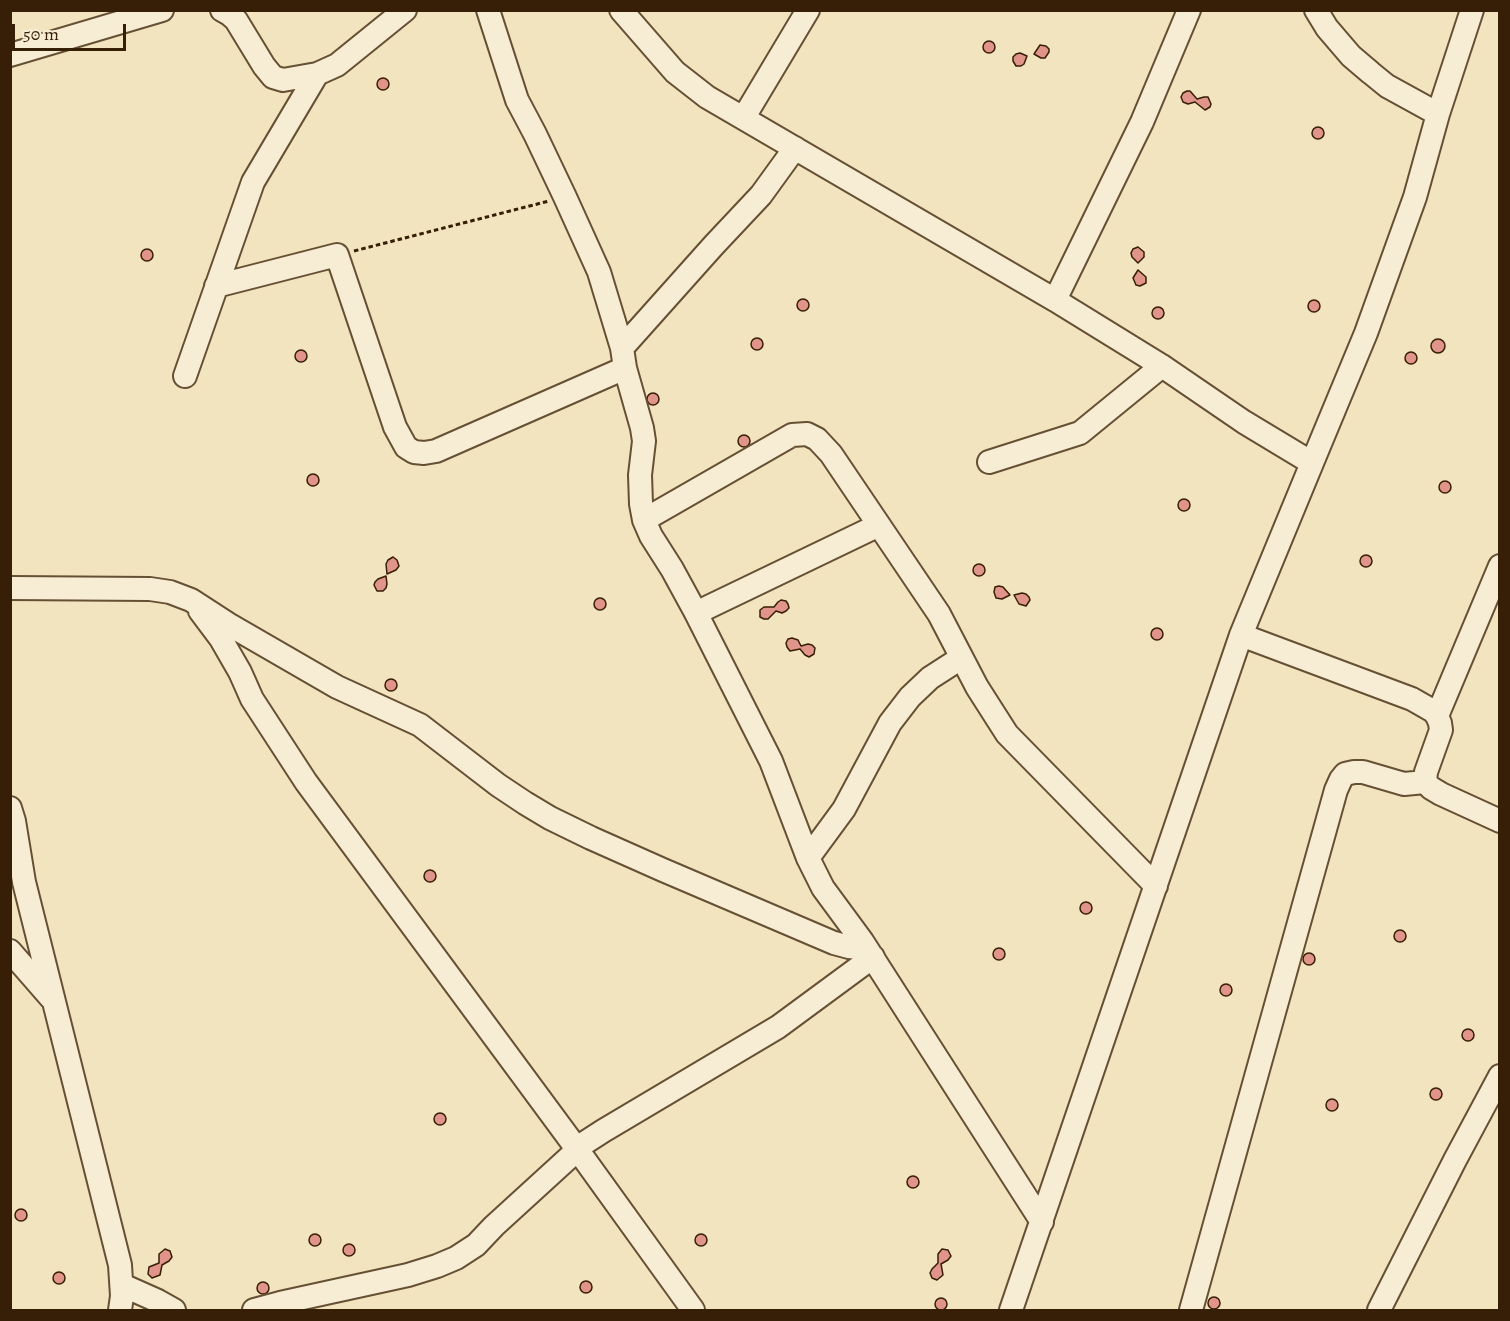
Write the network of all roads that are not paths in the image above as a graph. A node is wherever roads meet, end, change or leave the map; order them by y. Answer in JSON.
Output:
{"nodes":[{"id":1,"x":162,"y":10,"type":"edge"},
{"id":2,"x":405,"y":10,"type":"edge"},
{"id":3,"x":488,"y":10,"type":"edge"},
{"id":4,"x":621,"y":10,"type":"edge"},
{"id":5,"x":808,"y":10,"type":"edge"},
{"id":6,"x":1189,"y":10,"type":"edge"},
{"id":7,"x":1317,"y":10,"type":"edge"},
{"id":8,"x":1472,"y":10,"type":"edge"},
{"id":9,"x":227,"y":12,"type":"edge"},
{"id":10,"x":10,"y":55,"type":"edge"},
{"id":11,"x":317,"y":74,"type":"junction"},
{"id":12,"x":1438,"y":114,"type":"junction"},
{"id":13,"x":744,"y":117,"type":"junction"},
{"id":14,"x":795,"y":148,"type":"junction"},
{"id":15,"x":216,"y":286,"type":"junction"},
{"id":16,"x":1055,"y":300,"type":"junction"},
{"id":17,"x":624,"y":358,"type":"junction"},
{"id":18,"x":1162,"y":366,"type":"junction"},
{"id":19,"x":185,"y":376,"type":"dead end"},
{"id":20,"x":989,"y":462,"type":"dead end"},
{"id":21,"x":1312,"y":463,"type":"junction"},
{"id":22,"x":644,"y":520,"type":"junction"},
{"id":23,"x":879,"y":525,"type":"junction"},
{"id":24,"x":1500,"y":566,"type":"edge"},
{"id":25,"x":10,"y":588,"type":"edge"},
{"id":26,"x":191,"y":600,"type":"junction"},
{"id":27,"x":696,"y":613,"type":"junction"},
{"id":28,"x":1241,"y":635,"type":"junction"},
{"id":29,"x":962,"y":658,"type":"junction"},
{"id":30,"x":1437,"y":716,"type":"junction"},
{"id":31,"x":1425,"y":782,"type":"junction"},
{"id":32,"x":10,"y":808,"type":"edge"},
{"id":33,"x":1500,"y":821,"type":"edge"},
{"id":34,"x":808,"y":858,"type":"junction"},
{"id":35,"x":1156,"y":886,"type":"junction"},
{"id":36,"x":10,"y":951,"type":"edge"},
{"id":37,"x":870,"y":953,"type":"junction"},
{"id":38,"x":54,"y":1001,"type":"junction"},
{"id":39,"x":1500,"y":1076,"type":"edge"},
{"id":40,"x":577,"y":1149,"type":"junction"},
{"id":41,"x":1042,"y":1222,"type":"junction"},
{"id":42,"x":122,"y":1285,"type":"junction"},
{"id":43,"x":120,"y":1311,"type":"edge"},
{"id":44,"x":174,"y":1311,"type":"edge"},
{"id":45,"x":254,"y":1311,"type":"edge"},
{"id":46,"x":693,"y":1311,"type":"edge"},
{"id":47,"x":1011,"y":1311,"type":"edge"},
{"id":48,"x":1191,"y":1311,"type":"edge"},
{"id":49,"x":1379,"y":1311,"type":"edge"}],
"edges":[{"from":1,"to":10,"type":"street"},
{"from":2,"to":11,"type":"street"},
{"from":3,"to":17,"type":"street"},
{"from":4,"to":13,"type":"street"},
{"from":5,"to":13,"type":"street"},
{"from":6,"to":16,"type":"street"},
{"from":7,"to":12,"type":"street"},
{"from":8,"to":12,"type":"street"},
{"from":9,"to":11,"type":"street"},
{"from":11,"to":15,"type":"street"},
{"from":12,"to":21,"type":"street"},
{"from":13,"to":14,"type":"street"},
{"from":14,"to":16,"type":"street"},
{"from":14,"to":17,"type":"street"},
{"from":15,"to":17,"type":"street"},
{"from":15,"to":19,"type":"street"},
{"from":16,"to":18,"type":"street"},
{"from":17,"to":22,"type":"street"},
{"from":18,"to":20,"type":"street"},
{"from":18,"to":21,"type":"street"},
{"from":21,"to":28,"type":"street"},
{"from":22,"to":23,"type":"street"},
{"from":22,"to":27,"type":"street"},
{"from":23,"to":27,"type":"street"},
{"from":23,"to":29,"type":"street"},
{"from":24,"to":30,"type":"street"},
{"from":25,"to":26,"type":"street"},
{"from":26,"to":37,"type":"street"},
{"from":26,"to":40,"type":"street"},
{"from":27,"to":34,"type":"street"},
{"from":28,"to":30,"type":"street"},
{"from":28,"to":35,"type":"street"},
{"from":29,"to":34,"type":"street"},
{"from":29,"to":35,"type":"street"},
{"from":30,"to":31,"type":"street"},
{"from":31,"to":33,"type":"street"},
{"from":31,"to":48,"type":"street"},
{"from":32,"to":38,"type":"street"},
{"from":34,"to":37,"type":"street"},
{"from":35,"to":41,"type":"street"},
{"from":36,"to":38,"type":"street"},
{"from":37,"to":40,"type":"street"},
{"from":37,"to":41,"type":"street"},
{"from":38,"to":42,"type":"street"},
{"from":39,"to":49,"type":"street"},
{"from":40,"to":45,"type":"street"},
{"from":40,"to":46,"type":"street"},
{"from":41,"to":47,"type":"street"},
{"from":42,"to":43,"type":"street"},
{"from":42,"to":44,"type":"street"}]}
